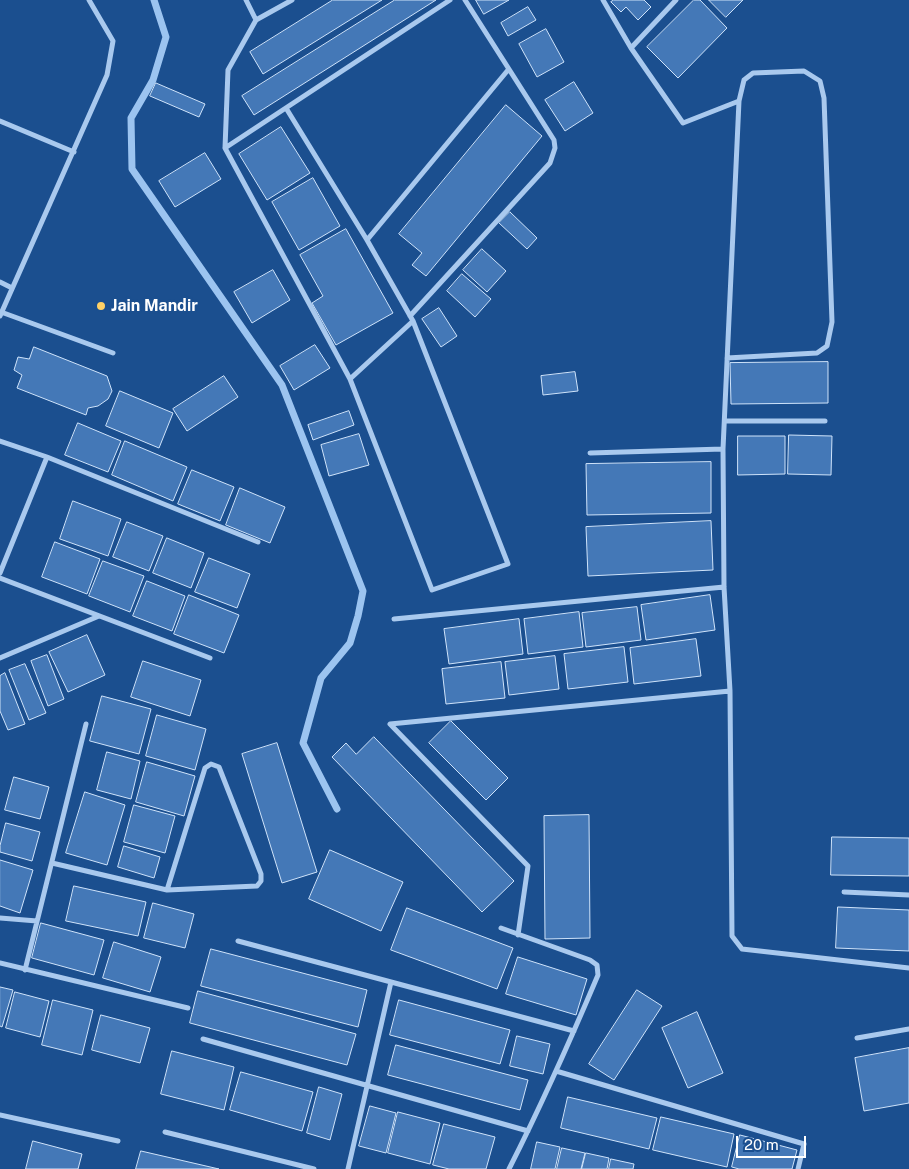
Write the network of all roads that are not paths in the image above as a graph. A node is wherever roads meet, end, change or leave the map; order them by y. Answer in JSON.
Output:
{"nodes":[{"id":1,"x":89,"y":0,"type":"edge"},
{"id":2,"x":246,"y":0,"type":"edge"},
{"id":3,"x":292,"y":0,"type":"edge"},
{"id":4,"x":450,"y":0,"type":"edge"},
{"id":5,"x":465,"y":0,"type":"edge"},
{"id":6,"x":603,"y":0,"type":"edge"},
{"id":7,"x":676,"y":0,"type":"edge"},
{"id":8,"x":256,"y":20,"type":"junction"},
{"id":9,"x":632,"y":48,"type":"junction"},
{"id":10,"x":508,"y":70,"type":"junction"},
{"id":11,"x":739,"y":100,"type":"junction"},
{"id":12,"x":286,"y":108,"type":"junction"},
{"id":13,"x":0,"y":121,"type":"edge"},
{"id":14,"x":225,"y":148,"type":"junction"},
{"id":15,"x":74,"y":152,"type":"junction"},
{"id":16,"x":367,"y":240,"type":"junction"},
{"id":17,"x":0,"y":282,"type":"edge"},
{"id":18,"x":12,"y":288,"type":"junction"},
{"id":19,"x":1,"y":314,"type":"edge"},
{"id":20,"x":410,"y":316,"type":"junction"},
{"id":21,"x":413,"y":322,"type":"junction"},
{"id":22,"x":113,"y":353,"type":"dead end"},
{"id":23,"x":727,"y":358,"type":"junction"},
{"id":24,"x":350,"y":380,"type":"junction"},
{"id":25,"x":724,"y":420,"type":"junction"},
{"id":26,"x":825,"y":421,"type":"dead end"},
{"id":27,"x":0,"y":441,"type":"edge"},
{"id":28,"x":723,"y":449,"type":"junction"},
{"id":29,"x":590,"y":453,"type":"dead end"},
{"id":30,"x":47,"y":457,"type":"junction"},
{"id":31,"x":258,"y":542,"type":"dead end"},
{"id":32,"x":0,"y":573,"type":"edge"},
{"id":33,"x":0,"y":578,"type":"edge"},
{"id":34,"x":724,"y":586,"type":"junction"},
{"id":35,"x":100,"y":616,"type":"junction"},
{"id":36,"x":394,"y":619,"type":"dead end"},
{"id":37,"x":0,"y":658,"type":"edge"},
{"id":38,"x":210,"y":658,"type":"dead end"},
{"id":39,"x":730,"y":691,"type":"junction"},
{"id":40,"x":86,"y":724,"type":"dead end"},
{"id":41,"x":52,"y":863,"type":"junction"},
{"id":42,"x":167,"y":890,"type":"junction"},
{"id":43,"x":844,"y":892,"type":"dead end"},
{"id":44,"x":909,"y":895,"type":"edge"},
{"id":45,"x":0,"y":918,"type":"edge"},
{"id":46,"x":37,"y":921,"type":"junction"},
{"id":47,"x":501,"y":928,"type":"dead end"},
{"id":48,"x":518,"y":935,"type":"junction"},
{"id":49,"x":238,"y":941,"type":"dead end"},
{"id":50,"x":0,"y":963,"type":"edge"},
{"id":51,"x":909,"y":968,"type":"edge"},
{"id":52,"x":25,"y":970,"type":"junction"},
{"id":53,"x":391,"y":982,"type":"junction"},
{"id":54,"x":188,"y":1008,"type":"dead end"},
{"id":55,"x":909,"y":1030,"type":"edge"},
{"id":56,"x":574,"y":1031,"type":"junction"},
{"id":57,"x":857,"y":1038,"type":"dead end"},
{"id":58,"x":203,"y":1039,"type":"dead end"},
{"id":59,"x":556,"y":1071,"type":"junction"},
{"id":60,"x":367,"y":1087,"type":"junction"},
{"id":61,"x":0,"y":1115,"type":"edge"},
{"id":62,"x":165,"y":1132,"type":"dead end"},
{"id":63,"x":528,"y":1132,"type":"junction"},
{"id":64,"x":118,"y":1141,"type":"dead end"},
{"id":65,"x":314,"y":1169,"type":"edge"},
{"id":66,"x":348,"y":1169,"type":"edge"},
{"id":67,"x":509,"y":1169,"type":"edge"},
{"id":68,"x":798,"y":1169,"type":"edge"}],
"edges":[{"from":1,"to":15,"type":"street"},
{"from":2,"to":8,"type":"street"},
{"from":3,"to":8,"type":"street"},
{"from":4,"to":12,"type":"street"},
{"from":5,"to":10,"type":"street"},
{"from":6,"to":9,"type":"street"},
{"from":7,"to":9,"type":"street"},
{"from":8,"to":14,"type":"street"},
{"from":9,"to":11,"type":"street"},
{"from":10,"to":16,"type":"street"},
{"from":10,"to":20,"type":"street"},
{"from":11,"to":23,"type":"street"},
{"from":11,"to":23,"type":"street"},
{"from":12,"to":14,"type":"street"},
{"from":12,"to":16,"type":"street"},
{"from":13,"to":15,"type":"street"},
{"from":14,"to":24,"type":"street"},
{"from":15,"to":18,"type":"street"},
{"from":16,"to":20,"type":"street"},
{"from":17,"to":18,"type":"street"},
{"from":18,"to":19,"type":"street"},
{"from":19,"to":22,"type":"street"},
{"from":20,"to":21,"type":"street"},
{"from":21,"to":24,"type":"street"},
{"from":21,"to":24,"type":"street"},
{"from":23,"to":25,"type":"street"},
{"from":25,"to":26,"type":"street"},
{"from":25,"to":28,"type":"street"},
{"from":27,"to":30,"type":"street"},
{"from":28,"to":29,"type":"street"},
{"from":28,"to":34,"type":"street"},
{"from":30,"to":31,"type":"street"},
{"from":30,"to":32,"type":"street"},
{"from":33,"to":35,"type":"street"},
{"from":34,"to":36,"type":"street"},
{"from":34,"to":39,"type":"street"},
{"from":35,"to":37,"type":"street"},
{"from":35,"to":38,"type":"street"},
{"from":39,"to":48,"type":"street"},
{"from":39,"to":51,"type":"street"},
{"from":40,"to":41,"type":"street"},
{"from":41,"to":42,"type":"street"},
{"from":41,"to":46,"type":"street"},
{"from":42,"to":42,"type":"street"},
{"from":43,"to":44,"type":"street"},
{"from":45,"to":46,"type":"street"},
{"from":46,"to":52,"type":"street"},
{"from":47,"to":48,"type":"street"},
{"from":48,"to":56,"type":"street"},
{"from":49,"to":53,"type":"street"},
{"from":50,"to":52,"type":"street"},
{"from":52,"to":54,"type":"street"},
{"from":53,"to":56,"type":"street"},
{"from":53,"to":60,"type":"street"},
{"from":55,"to":57,"type":"street"},
{"from":56,"to":59,"type":"street"},
{"from":58,"to":60,"type":"street"},
{"from":59,"to":63,"type":"street"},
{"from":59,"to":68,"type":"street"},
{"from":60,"to":63,"type":"street"},
{"from":60,"to":66,"type":"street"},
{"from":61,"to":64,"type":"street"},
{"from":62,"to":65,"type":"street"},
{"from":63,"to":67,"type":"street"}]}
